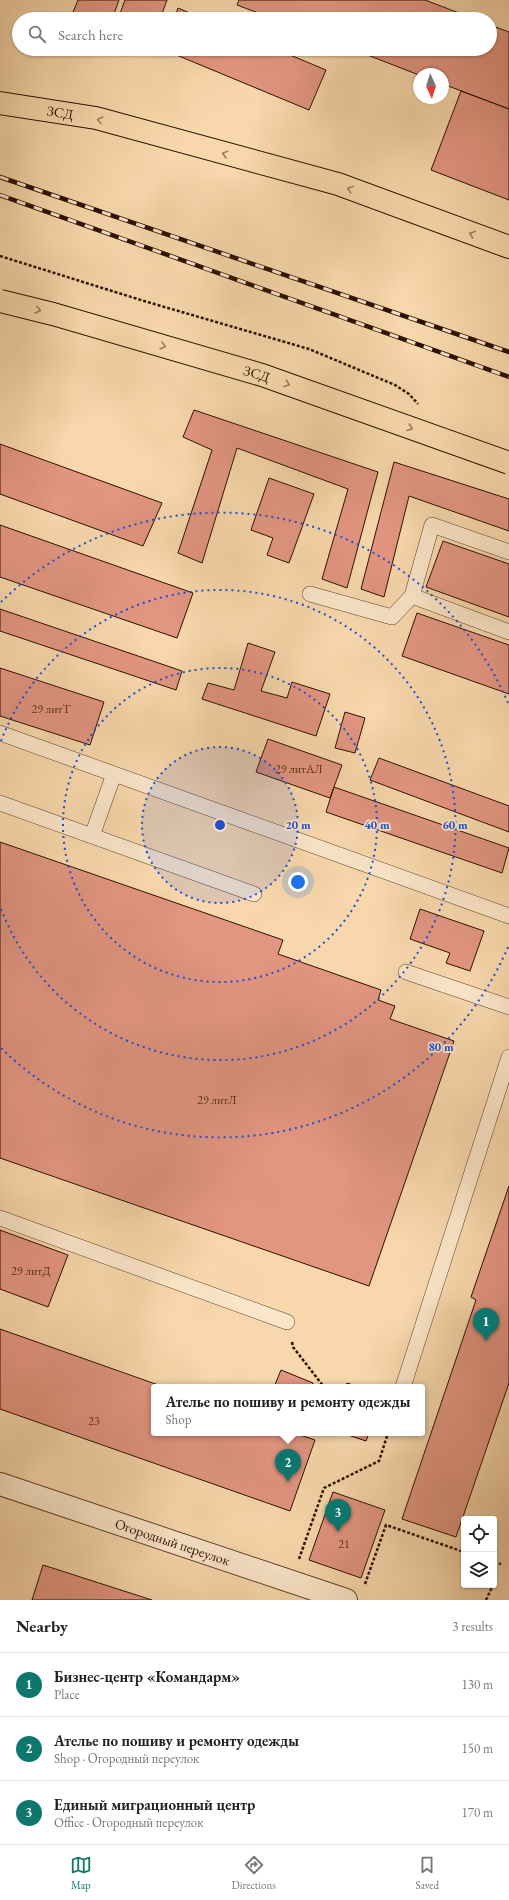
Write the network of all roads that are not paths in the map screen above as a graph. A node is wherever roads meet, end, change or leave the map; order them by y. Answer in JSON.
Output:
{"nodes":[{"id":1,"x":0,"y":103,"type":"edge"},
{"id":2,"x":509,"y":247,"type":"edge"},
{"id":3,"x":0,"y":301,"type":"edge"},
{"id":4,"x":509,"y":463,"type":"edge"},
{"id":5,"x":509,"y":552,"type":"edge"},
{"id":6,"x":310,"y":594,"type":"dead end"},
{"id":7,"x":412,"y":596,"type":"junction"},
{"id":8,"x":509,"y":632,"type":"edge"},
{"id":9,"x":0,"y":734,"type":"edge"},
{"id":10,"x":114,"y":774,"type":"junction"},
{"id":11,"x":0,"y":803,"type":"edge"},
{"id":12,"x":92,"y":836,"type":"junction"},
{"id":13,"x":254,"y":894,"type":"dead end"},
{"id":14,"x":509,"y":916,"type":"edge"},
{"id":15,"x":406,"y":972,"type":"dead end"},
{"id":16,"x":509,"y":1007,"type":"edge"},
{"id":17,"x":509,"y":1057,"type":"edge"},
{"id":18,"x":0,"y":1218,"type":"edge"},
{"id":19,"x":287,"y":1322,"type":"road end"},
{"id":20,"x":404,"y":1384,"type":"edge"},
{"id":21,"x":0,"y":1484,"type":"edge"},
{"id":22,"x":354,"y":1595,"type":"edge"}],
"edges":[{"from":2,"to":1,"type":"highway","name":"ЗСД","one_way":true},
{"from":3,"to":4,"type":"highway","name":"ЗСД","one_way":true,"bridge":true},
{"from":5,"to":7,"type":"lane"},
{"from":6,"to":7,"type":"lane"},
{"from":7,"to":8,"type":"lane"},
{"from":9,"to":10,"type":"lane"},
{"from":10,"to":12,"type":"lane"},
{"from":10,"to":14,"type":"lane"},
{"from":11,"to":12,"type":"lane"},
{"from":12,"to":13,"type":"lane"},
{"from":15,"to":16,"type":"lane"},
{"from":17,"to":20,"type":"lane"},
{"from":18,"to":19,"type":"lane"},
{"from":21,"to":22,"type":"street","name":"Огородный переулок"}]}
